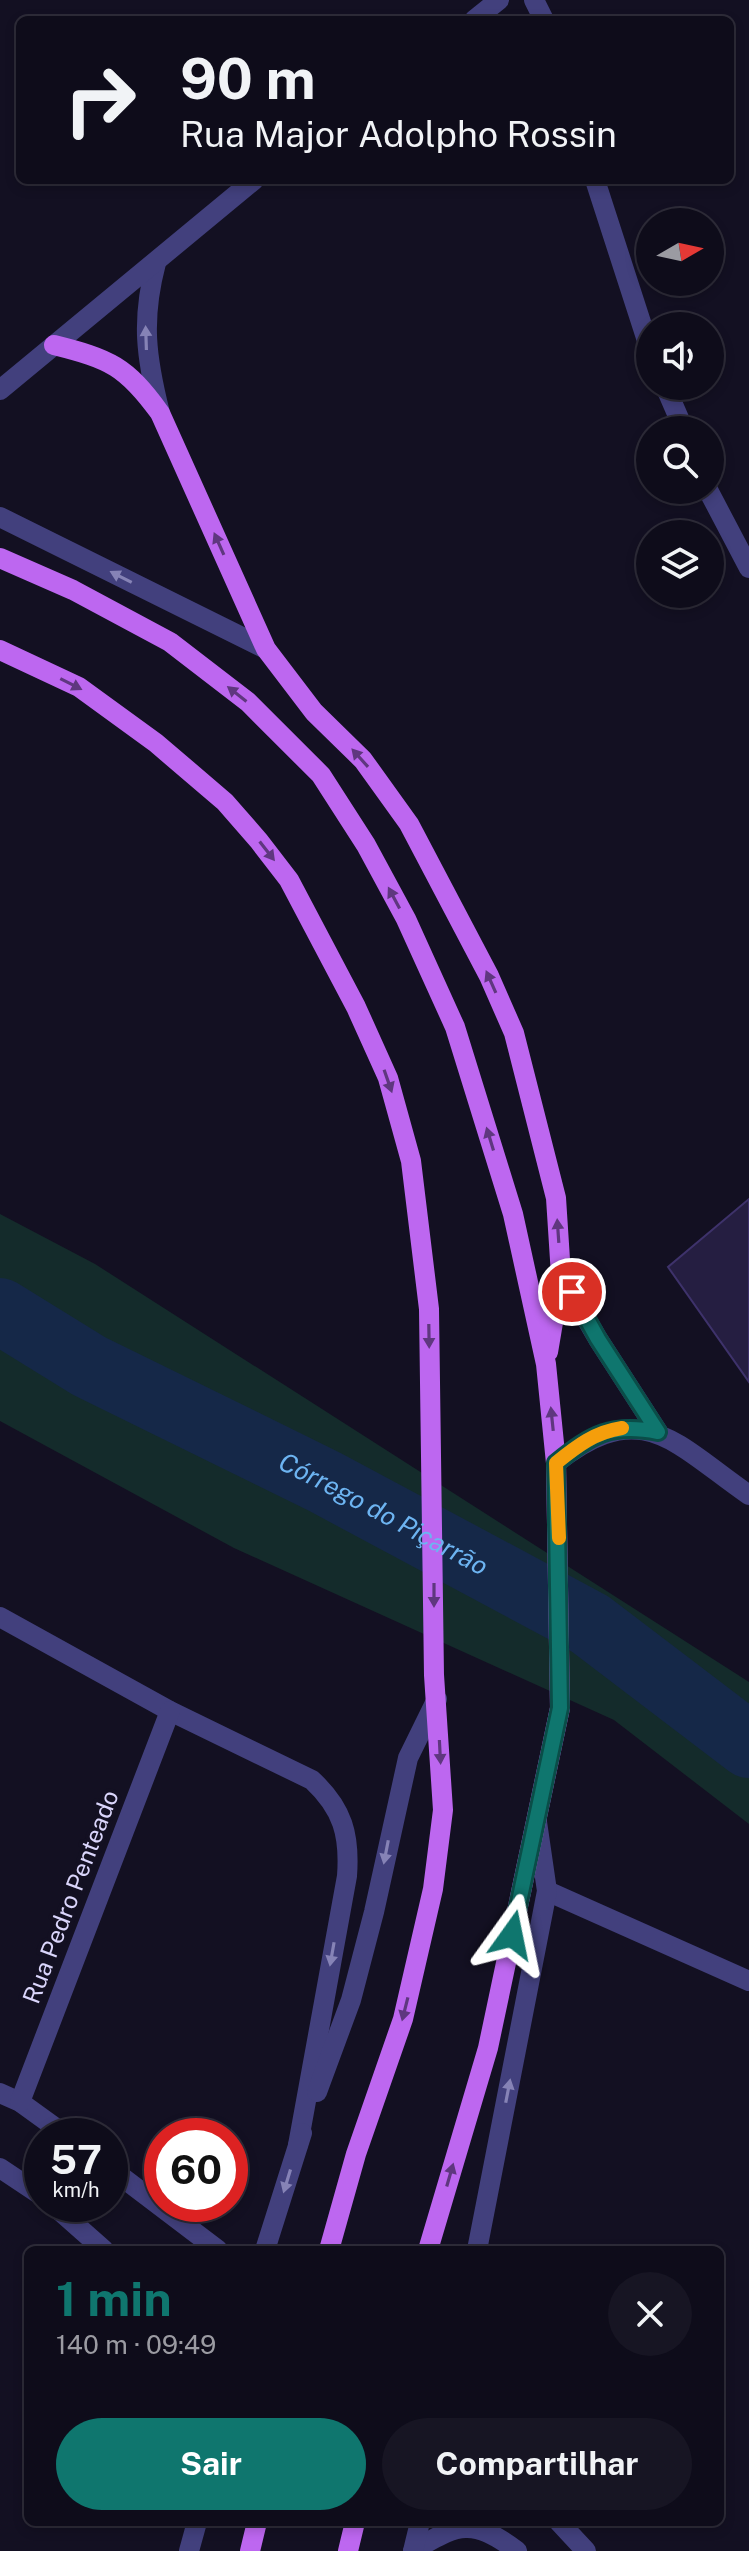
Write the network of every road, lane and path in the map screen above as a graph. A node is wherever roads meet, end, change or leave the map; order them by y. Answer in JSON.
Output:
{"nodes":[{"id":1,"x":499,"y":0,"type":"edge"},
{"id":2,"x":479,"y":16,"type":"edge"},
{"id":3,"x":249,"y":184,"type":"edge"},
{"id":4,"x":596,"y":184,"type":"edge"},
{"id":5,"x":156,"y":263,"type":"junction"},
{"id":6,"x":638,"y":312,"type":"edge"},
{"id":7,"x":54,"y":345,"type":"junction"},
{"id":8,"x":0,"y":390,"type":"edge"},
{"id":9,"x":160,"y":413,"type":"junction"},
{"id":10,"x":715,"y":504,"type":"edge"},
{"id":11,"x":0,"y":517,"type":"edge"},
{"id":12,"x":0,"y":558,"type":"edge"},
{"id":13,"x":749,"y":568,"type":"edge"},
{"id":14,"x":266,"y":649,"type":"junction"},
{"id":15,"x":0,"y":650,"type":"edge"},
{"id":16,"x":561,"y":1275,"type":"junction"},
{"id":17,"x":546,"y":1364,"type":"junction"},
{"id":18,"x":658,"y":1432,"type":"junction"},
{"id":19,"x":556,"y":1463,"type":"junction"},
{"id":20,"x":749,"y":1495,"type":"edge"},
{"id":21,"x":0,"y":1617,"type":"edge"},
{"id":22,"x":437,"y":1699,"type":"junction"},
{"id":23,"x":170,"y":1711,"type":"junction"},
{"id":24,"x":537,"y":1822,"type":"junction"},
{"id":25,"x":547,"y":1891,"type":"junction"},
{"id":26,"x":749,"y":1981,"type":"edge"},
{"id":27,"x":0,"y":2093,"type":"edge"},
{"id":28,"x":20,"y":2102,"type":"junction"},
{"id":29,"x":42,"y":2118,"type":"edge"},
{"id":30,"x":298,"y":2145,"type":"junction"},
{"id":31,"x":0,"y":2168,"type":"edge"},
{"id":32,"x":128,"y":2182,"type":"edge"},
{"id":33,"x":24,"y":2184,"type":"edge"},
{"id":34,"x":72,"y":2222,"type":"edge"},
{"id":35,"x":99,"y":2246,"type":"edge"},
{"id":36,"x":213,"y":2246,"type":"edge"},
{"id":37,"x":266,"y":2246,"type":"edge"},
{"id":38,"x":330,"y":2246,"type":"edge"},
{"id":39,"x":429,"y":2246,"type":"edge"},
{"id":40,"x":478,"y":2246,"type":"edge"},
{"id":41,"x":196,"y":2526,"type":"edge"},
{"id":42,"x":256,"y":2526,"type":"edge"},
{"id":43,"x":354,"y":2526,"type":"edge"},
{"id":44,"x":419,"y":2526,"type":"edge"},
{"id":45,"x":563,"y":2526,"type":"edge"},
{"id":46,"x":189,"y":2551,"type":"edge"},
{"id":47,"x":250,"y":2551,"type":"edge"},
{"id":48,"x":348,"y":2551,"type":"edge"},
{"id":49,"x":413,"y":2551,"type":"edge"},
{"id":50,"x":517,"y":2551,"type":"edge"},
{"id":51,"x":586,"y":2551,"type":"edge"}],
"edges":[{"from":1,"to":2,"type":"street"},
{"from":3,"to":5,"type":"street"},
{"from":4,"to":6,"type":"street"},
{"from":5,"to":7,"type":"street"},
{"from":9,"to":5,"type":"street","one_way":true},
{"from":7,"to":8,"type":"street"},
{"from":7,"to":9,"type":"main road"},
{"from":14,"to":9,"type":"main road","one_way":true},
{"from":10,"to":13,"type":"street"},
{"from":14,"to":11,"type":"street","one_way":true},
{"from":17,"to":12,"type":"main road","one_way":true},
{"from":16,"to":14,"type":"main road","one_way":true},
{"from":15,"to":22,"type":"main road","one_way":true},
{"from":16,"to":17,"type":"main road"},
{"from":16,"to":18,"type":"street"},
{"from":19,"to":17,"type":"main road","one_way":true},
{"from":18,"to":19,"type":"street"},
{"from":18,"to":20,"type":"street"},
{"from":19,"to":24,"type":"main road"},
{"from":21,"to":23,"type":"street"},
{"from":22,"to":30,"type":"street","one_way":true},
{"from":22,"to":38,"type":"main road","one_way":true},
{"from":23,"to":28,"type":"street","name":"Rua Pedro Penteado"},
{"from":23,"to":30,"type":"street","one_way":true},
{"from":24,"to":25,"type":"street"},
{"from":39,"to":24,"type":"main road","one_way":true},
{"from":25,"to":26,"type":"street"},
{"from":40,"to":25,"type":"street","one_way":true},
{"from":27,"to":28,"type":"street"},
{"from":28,"to":29,"type":"street"},
{"from":30,"to":37,"type":"street","one_way":true},
{"from":31,"to":33,"type":"street"},
{"from":32,"to":36,"type":"street"},
{"from":34,"to":35,"type":"street"},
{"from":41,"to":46,"type":"street"},
{"from":42,"to":47,"type":"main road"},
{"from":43,"to":48,"type":"main road"},
{"from":44,"to":49,"type":"street"},
{"from":45,"to":51,"type":"street"},
{"from":49,"to":50,"type":"street"}]}
